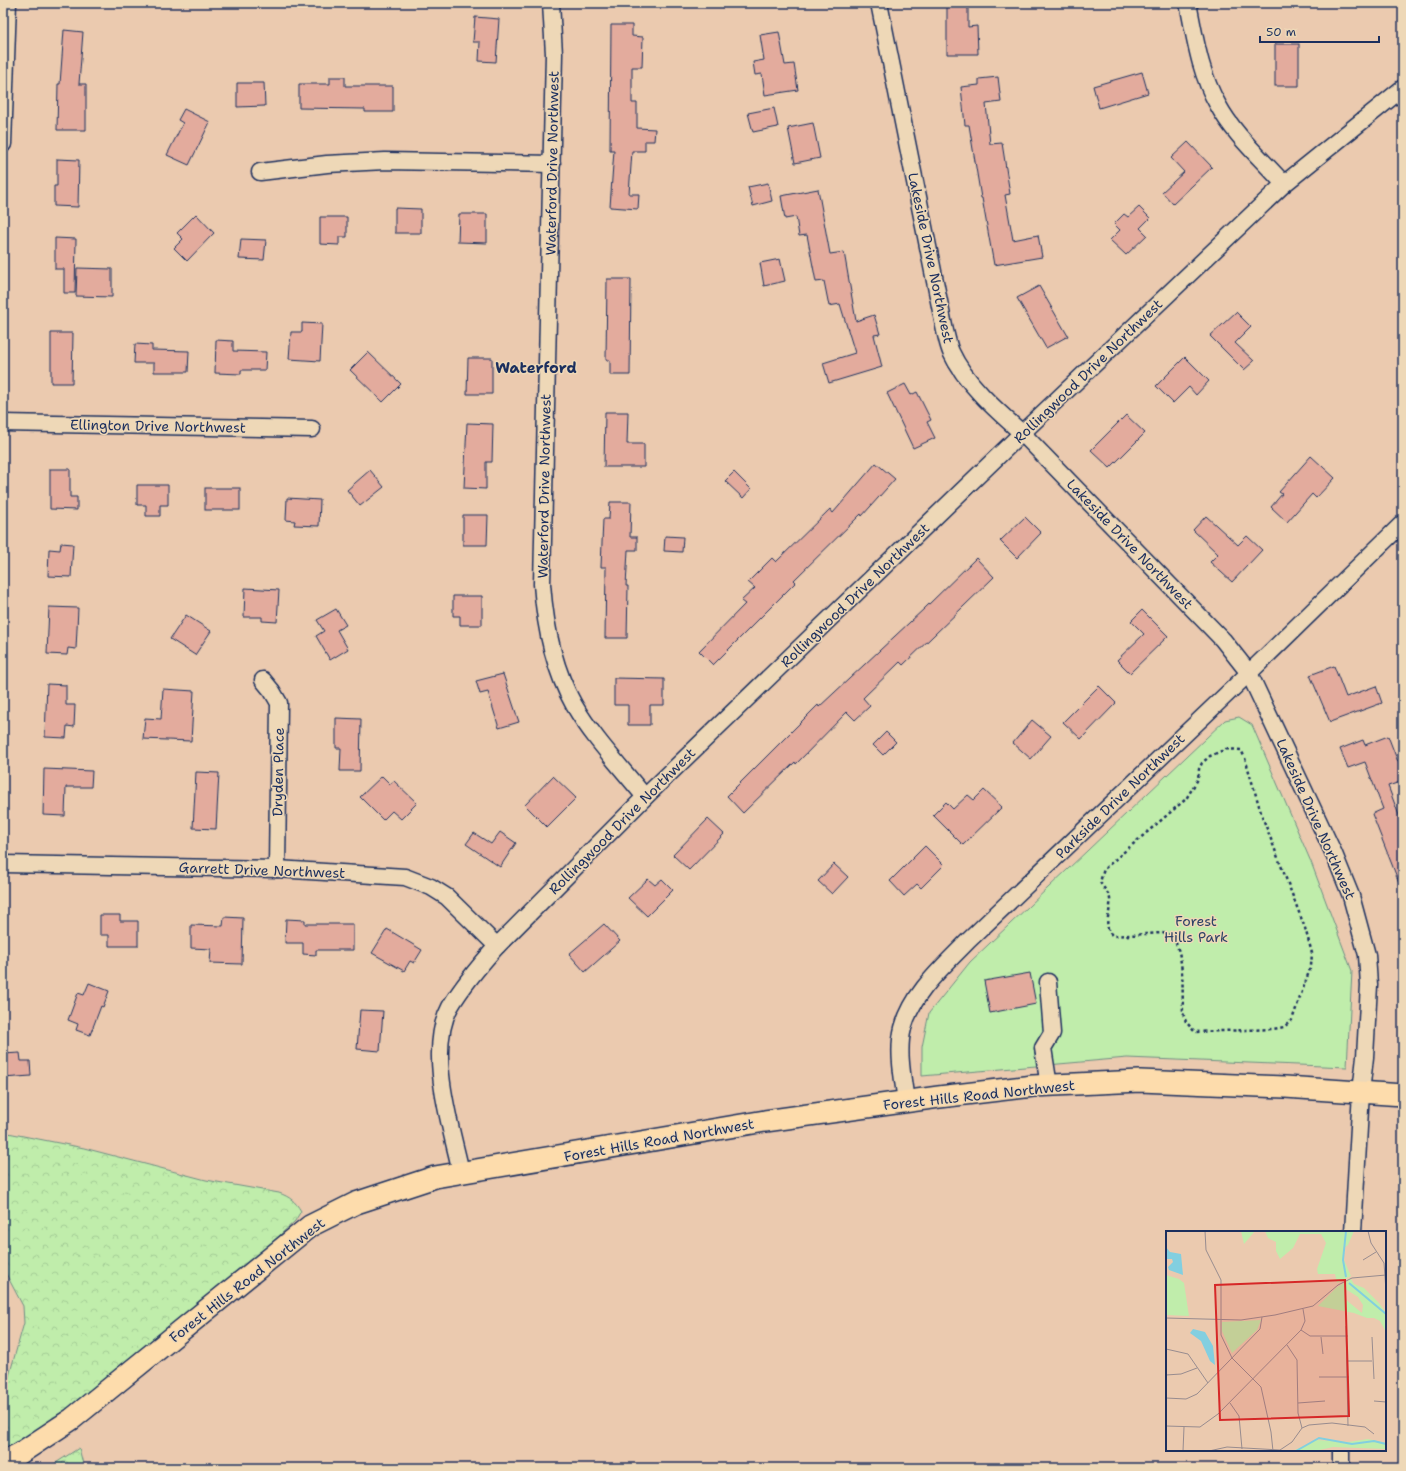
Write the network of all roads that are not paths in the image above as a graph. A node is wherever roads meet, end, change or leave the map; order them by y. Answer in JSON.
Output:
{"nodes":[{"id":1,"x":8,"y":3,"type":"edge"},
{"id":2,"x":551,"y":3,"type":"edge"},
{"id":3,"x":879,"y":3,"type":"edge"},
{"id":4,"x":1188,"y":3,"type":"edge"},
{"id":5,"x":1403,"y":88,"type":"edge"},
{"id":6,"x":3,"y":144,"type":"edge"},
{"id":7,"x":552,"y":164,"type":"junction"},
{"id":8,"x":260,"y":172,"type":"dead end"},
{"id":9,"x":1284,"y":184,"type":"junction"},
{"id":10,"x":3,"y":423,"type":"edge"},
{"id":11,"x":312,"y":429,"type":"dead end"},
{"id":12,"x":1022,"y":433,"type":"junction"},
{"id":13,"x":1403,"y":523,"type":"edge"},
{"id":14,"x":1250,"y":673,"type":"junction"},
{"id":15,"x":263,"y":680,"type":"dead end"},
{"id":16,"x":644,"y":797,"type":"junction"},
{"id":17,"x":3,"y":864,"type":"edge"},
{"id":18,"x":277,"y":869,"type":"junction"},
{"id":19,"x":496,"y":946,"type":"junction"},
{"id":20,"x":1048,"y":982,"type":"dead end"},
{"id":21,"x":1049,"y":1086,"type":"junction"},
{"id":22,"x":1361,"y":1092,"type":"junction"},
{"id":23,"x":1403,"y":1095,"type":"edge"},
{"id":24,"x":906,"y":1102,"type":"junction"},
{"id":25,"x":461,"y":1172,"type":"junction"},
{"id":26,"x":1353,"y":1231,"type":"edge"},
{"id":27,"x":1341,"y":1451,"type":"edge"},
{"id":28,"x":3,"y":1462,"type":"edge"},
{"id":29,"x":1341,"y":1468,"type":"edge"}],
"edges":[{"from":1,"to":6,"type":"street"},
{"from":2,"to":7,"type":"street","name":"Waterford Drive Northwest"},
{"from":3,"to":12,"type":"street","name":"Lakeside Drive Northwest"},
{"from":4,"to":9,"type":"street"},
{"from":5,"to":9,"type":"street","name":"Rollingwood Drive Northwest"},
{"from":7,"to":8,"type":"street"},
{"from":7,"to":16,"type":"street","name":"Waterford Drive Northwest"},
{"from":9,"to":12,"type":"street","name":"Rollingwood Drive Northwest"},
{"from":10,"to":11,"type":"street","name":"Ellington Drive Northwest"},
{"from":12,"to":14,"type":"street","name":"Lakeside Drive Northwest"},
{"from":12,"to":16,"type":"street","name":"Rollingwood Drive Northwest"},
{"from":13,"to":14,"type":"street","name":"Parkside Drive Northwest"},
{"from":14,"to":22,"type":"street","name":"Lakeside Drive Northwest"},
{"from":14,"to":24,"type":"street","name":"Parkside Drive Northwest"},
{"from":15,"to":18,"type":"street","name":"Dryden Place"},
{"from":16,"to":19,"type":"street","name":"Rollingwood Drive Northwest"},
{"from":17,"to":18,"type":"street","name":"Garrett Drive Northwest"},
{"from":18,"to":19,"type":"street","name":"Garrett Drive Northwest"},
{"from":19,"to":25,"type":"street","name":"Rollingwood Drive Northwest"},
{"from":20,"to":21,"type":"street"},
{"from":21,"to":22,"type":"main road","name":"Forest Hills Road Northwest"},
{"from":21,"to":24,"type":"main road","name":"Forest Hills Road Northwest"},
{"from":22,"to":23,"type":"main road","name":"Forest Hills Road Northwest"},
{"from":22,"to":26,"type":"street","name":"Lakeside Drive Northwest"},
{"from":24,"to":25,"type":"main road","name":"Forest Hills Road Northwest"},
{"from":25,"to":28,"type":"main road","name":"Forest Hills Road Northwest"},
{"from":27,"to":29,"type":"street"}]}
